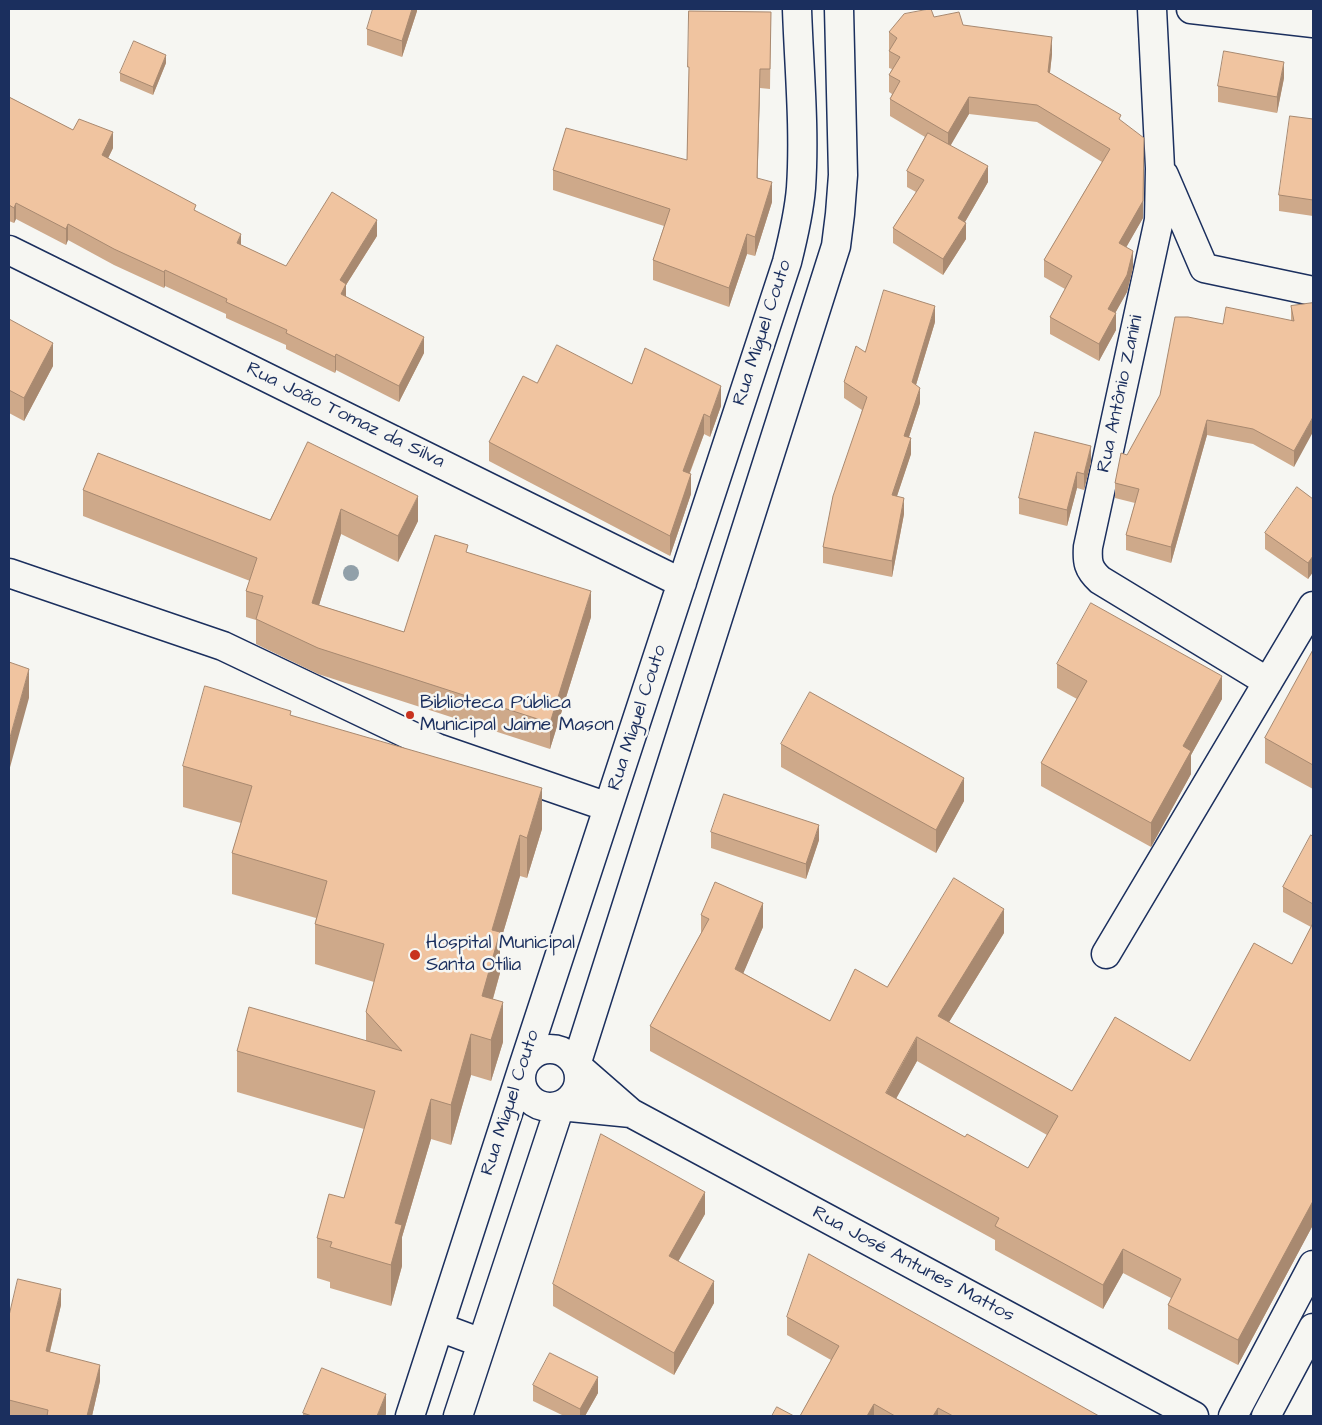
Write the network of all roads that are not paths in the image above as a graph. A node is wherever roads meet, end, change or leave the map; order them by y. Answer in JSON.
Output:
{"nodes":[{"id":1,"x":796,"y":9,"type":"edge"},
{"id":2,"x":839,"y":9,"type":"edge"},
{"id":3,"x":1152,"y":9,"type":"edge"},
{"id":4,"x":1191,"y":9,"type":"edge"},
{"id":5,"x":1313,"y":23,"type":"edge"},
{"id":6,"x":1160,"y":168,"type":"junction"},
{"id":7,"x":9,"y":250,"type":"edge"},
{"id":8,"x":787,"y":262,"type":"junction"},
{"id":9,"x":829,"y":269,"type":"junction"},
{"id":10,"x":1313,"y":291,"type":"edge"},
{"id":11,"x":9,"y":574,"type":"edge"},
{"id":12,"x":682,"y":583,"type":"junction"},
{"id":13,"x":1313,"y":606,"type":"edge"},
{"id":14,"x":1268,"y":682,"type":"junction"},
{"id":15,"x":608,"y":808,"type":"junction"},
{"id":16,"x":1106,"y":954,"type":"dead end"},
{"id":17,"x":576,"y":1065,"type":"junction"},
{"id":18,"x":522,"y":1070,"type":"junction"},
{"id":19,"x":560,"y":1106,"type":"junction"},
{"id":20,"x":631,"y":1114,"type":"junction"},
{"id":21,"x":1313,"y":1265,"type":"edge"},
{"id":22,"x":439,"y":1327,"type":"junction"},
{"id":23,"x":1313,"y":1328,"type":"edge"},
{"id":24,"x":482,"y":1343,"type":"junction"},
{"id":25,"x":410,"y":1416,"type":"edge"},
{"id":26,"x":458,"y":1416,"type":"edge"},
{"id":27,"x":1194,"y":1416,"type":"edge"},
{"id":28,"x":1233,"y":1416,"type":"edge"},
{"id":29,"x":1266,"y":1416,"type":"edge"}],
"edges":[{"from":1,"to":8,"type":"street","name":"Rua Miguel Couto"},
{"from":2,"to":9,"type":"street"},
{"from":3,"to":6,"type":"street","name":"Rua Antônio Zanini"},
{"from":4,"to":5,"type":"street"},
{"from":6,"to":10,"type":"street"},
{"from":6,"to":14,"type":"street","name":"Rua Antônio Zanini"},
{"from":7,"to":12,"type":"street","name":"Rua João Tomaz da Silva"},
{"from":8,"to":9,"type":"street"},
{"from":8,"to":12,"type":"street","name":"Rua Miguel Couto"},
{"from":9,"to":17,"type":"street"},
{"from":11,"to":15,"type":"street"},
{"from":12,"to":15,"type":"street","name":"Rua Miguel Couto"},
{"from":13,"to":14,"type":"street"},
{"from":14,"to":16,"type":"street"},
{"from":15,"to":18,"type":"street","name":"Rua Miguel Couto"},
{"from":17,"to":18,"type":"street"},
{"from":17,"to":19,"type":"street"},
{"from":17,"to":20,"type":"street","name":"Rua José Antunes Mattos"},
{"from":18,"to":19,"type":"street"},
{"from":18,"to":22,"type":"street","name":"Rua Miguel Couto"},
{"from":19,"to":20,"type":"street","name":"Rua José Antunes Mattos"},
{"from":19,"to":24,"type":"street"},
{"from":20,"to":27,"type":"street","name":"Rua José Antunes Mattos"},
{"from":21,"to":28,"type":"street"},
{"from":22,"to":24,"type":"street"},
{"from":22,"to":25,"type":"street","name":"Rua Miguel Couto"},
{"from":23,"to":29,"type":"street"},
{"from":24,"to":26,"type":"street"}]}
